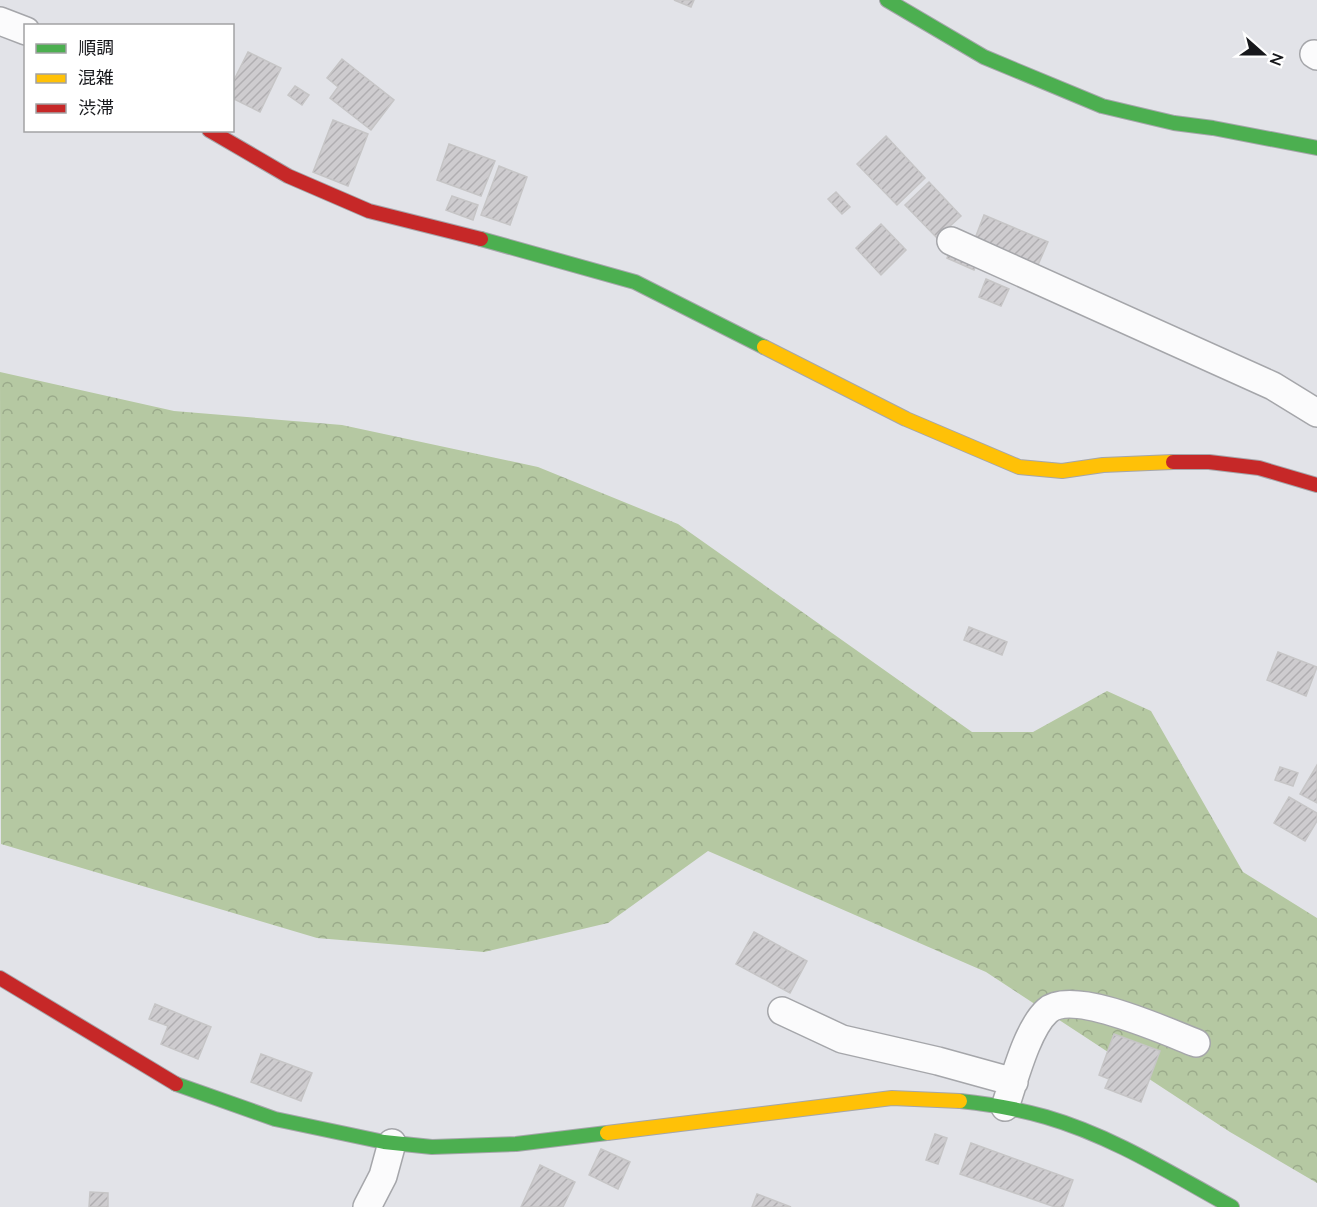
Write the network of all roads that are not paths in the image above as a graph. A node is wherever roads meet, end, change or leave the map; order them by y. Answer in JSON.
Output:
{"nodes":[{"id":1,"x":886,"y":0,"type":"edge"},
{"id":2,"x":0,"y":21,"type":"edge"},
{"id":3,"x":24,"y":30,"type":"edge"},
{"id":4,"x":212,"y":132,"type":"edge"},
{"id":5,"x":1317,"y":148,"type":"edge"},
{"id":6,"x":951,"y":241,"type":"dead end"},
{"id":7,"x":1317,"y":413,"type":"edge"},
{"id":8,"x":1317,"y":485,"type":"edge"},
{"id":9,"x":0,"y":978,"type":"edge"},
{"id":10,"x":782,"y":1011,"type":"dead end"},
{"id":11,"x":1196,"y":1043,"type":"dead end"},
{"id":12,"x":1014,"y":1082,"type":"junction"},
{"id":13,"x":1005,"y":1107,"type":"junction"},
{"id":14,"x":392,"y":1143,"type":"junction"},
{"id":15,"x":367,"y":1207,"type":"edge"},
{"id":16,"x":1232,"y":1207,"type":"edge"}],
"edges":[{"from":1,"to":5,"type":"street"},
{"from":2,"to":3,"type":"street"},
{"from":4,"to":8,"type":"street"},
{"from":6,"to":7,"type":"street"},
{"from":9,"to":14,"type":"street"},
{"from":10,"to":12,"type":"street"},
{"from":11,"to":12,"type":"street"},
{"from":12,"to":13,"type":"street"},
{"from":13,"to":14,"type":"street"},
{"from":13,"to":16,"type":"street"},
{"from":14,"to":15,"type":"street"}]}
